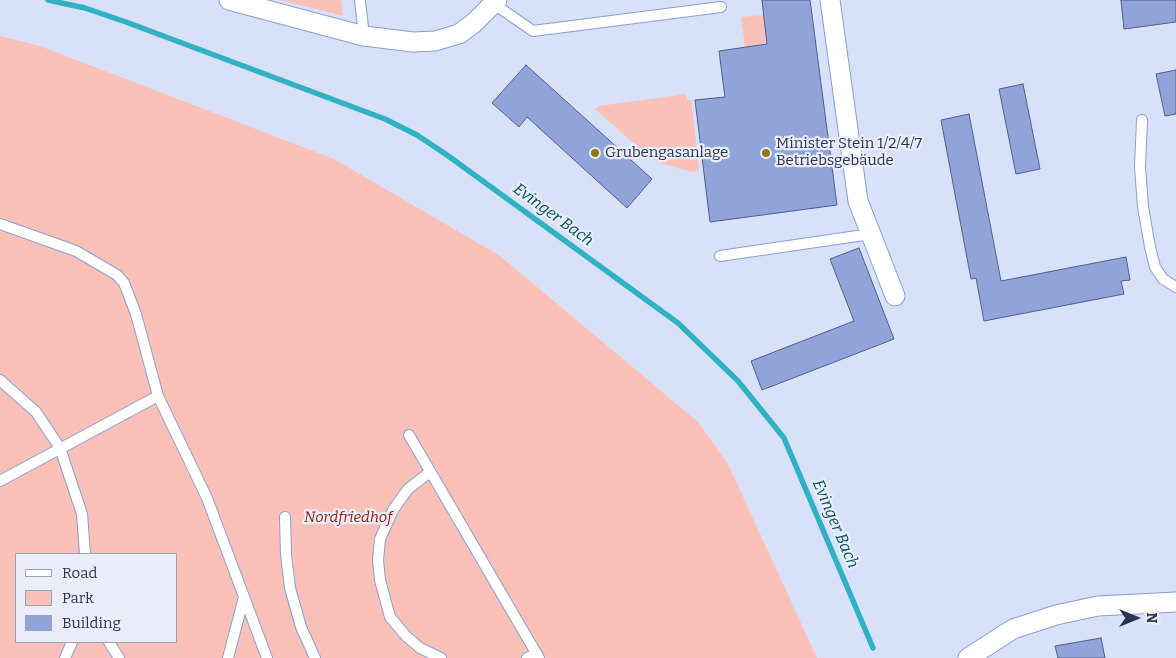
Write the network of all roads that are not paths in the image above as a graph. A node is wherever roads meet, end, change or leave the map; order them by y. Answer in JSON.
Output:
{"nodes":[{"id":1,"x":229,"y":0,"type":"edge"},
{"id":2,"x":360,"y":0,"type":"edge"},
{"id":3,"x":830,"y":0,"type":"edge"},
{"id":4,"x":496,"y":2,"type":"edge"},
{"id":5,"x":721,"y":7,"type":"dead end"},
{"id":6,"x":364,"y":36,"type":"junction"},
{"id":7,"x":1142,"y":120,"type":"dead end"},
{"id":8,"x":0,"y":224,"type":"edge"},
{"id":9,"x":871,"y":234,"type":"junction"},
{"id":10,"x":720,"y":256,"type":"dead end"},
{"id":11,"x":1176,"y":287,"type":"edge"},
{"id":12,"x":895,"y":296,"type":"dead end"},
{"id":13,"x":0,"y":380,"type":"edge"},
{"id":14,"x":158,"y":396,"type":"junction"},
{"id":15,"x":409,"y":435,"type":"dead end"},
{"id":16,"x":60,"y":448,"type":"junction"},
{"id":17,"x":430,"y":472,"type":"junction"},
{"id":18,"x":0,"y":481,"type":"edge"},
{"id":19,"x":285,"y":517,"type":"dead end"},
{"id":20,"x":85,"y":553,"type":"edge"},
{"id":21,"x":244,"y":597,"type":"junction"},
{"id":22,"x":1176,"y":602,"type":"edge"},
{"id":23,"x":72,"y":643,"type":"edge"},
{"id":24,"x":109,"y":643,"type":"edge"},
{"id":25,"x":534,"y":657,"type":"edge"},
{"id":26,"x":65,"y":658,"type":"edge"},
{"id":27,"x":119,"y":658,"type":"edge"},
{"id":28,"x":228,"y":658,"type":"edge"},
{"id":29,"x":267,"y":658,"type":"edge"},
{"id":30,"x":315,"y":658,"type":"edge"},
{"id":31,"x":442,"y":658,"type":"edge"},
{"id":32,"x":968,"y":658,"type":"edge"}],
"edges":[{"from":1,"to":6,"type":"street"},
{"from":2,"to":6,"type":"lane"},
{"from":3,"to":9,"type":"street"},
{"from":4,"to":5,"type":"lane"},
{"from":4,"to":6,"type":"street"},
{"from":7,"to":11,"type":"lane"},
{"from":8,"to":14,"type":"lane"},
{"from":9,"to":10,"type":"lane"},
{"from":9,"to":12,"type":"street"},
{"from":13,"to":16,"type":"lane"},
{"from":14,"to":16,"type":"lane"},
{"from":14,"to":21,"type":"lane"},
{"from":15,"to":17,"type":"lane"},
{"from":16,"to":18,"type":"lane"},
{"from":16,"to":20,"type":"lane"},
{"from":17,"to":25,"type":"lane"},
{"from":17,"to":31,"type":"lane"},
{"from":19,"to":30,"type":"lane"},
{"from":21,"to":28,"type":"lane"},
{"from":21,"to":29,"type":"lane"},
{"from":22,"to":32,"type":"street"},
{"from":23,"to":26,"type":"lane"},
{"from":24,"to":27,"type":"lane"}]}
